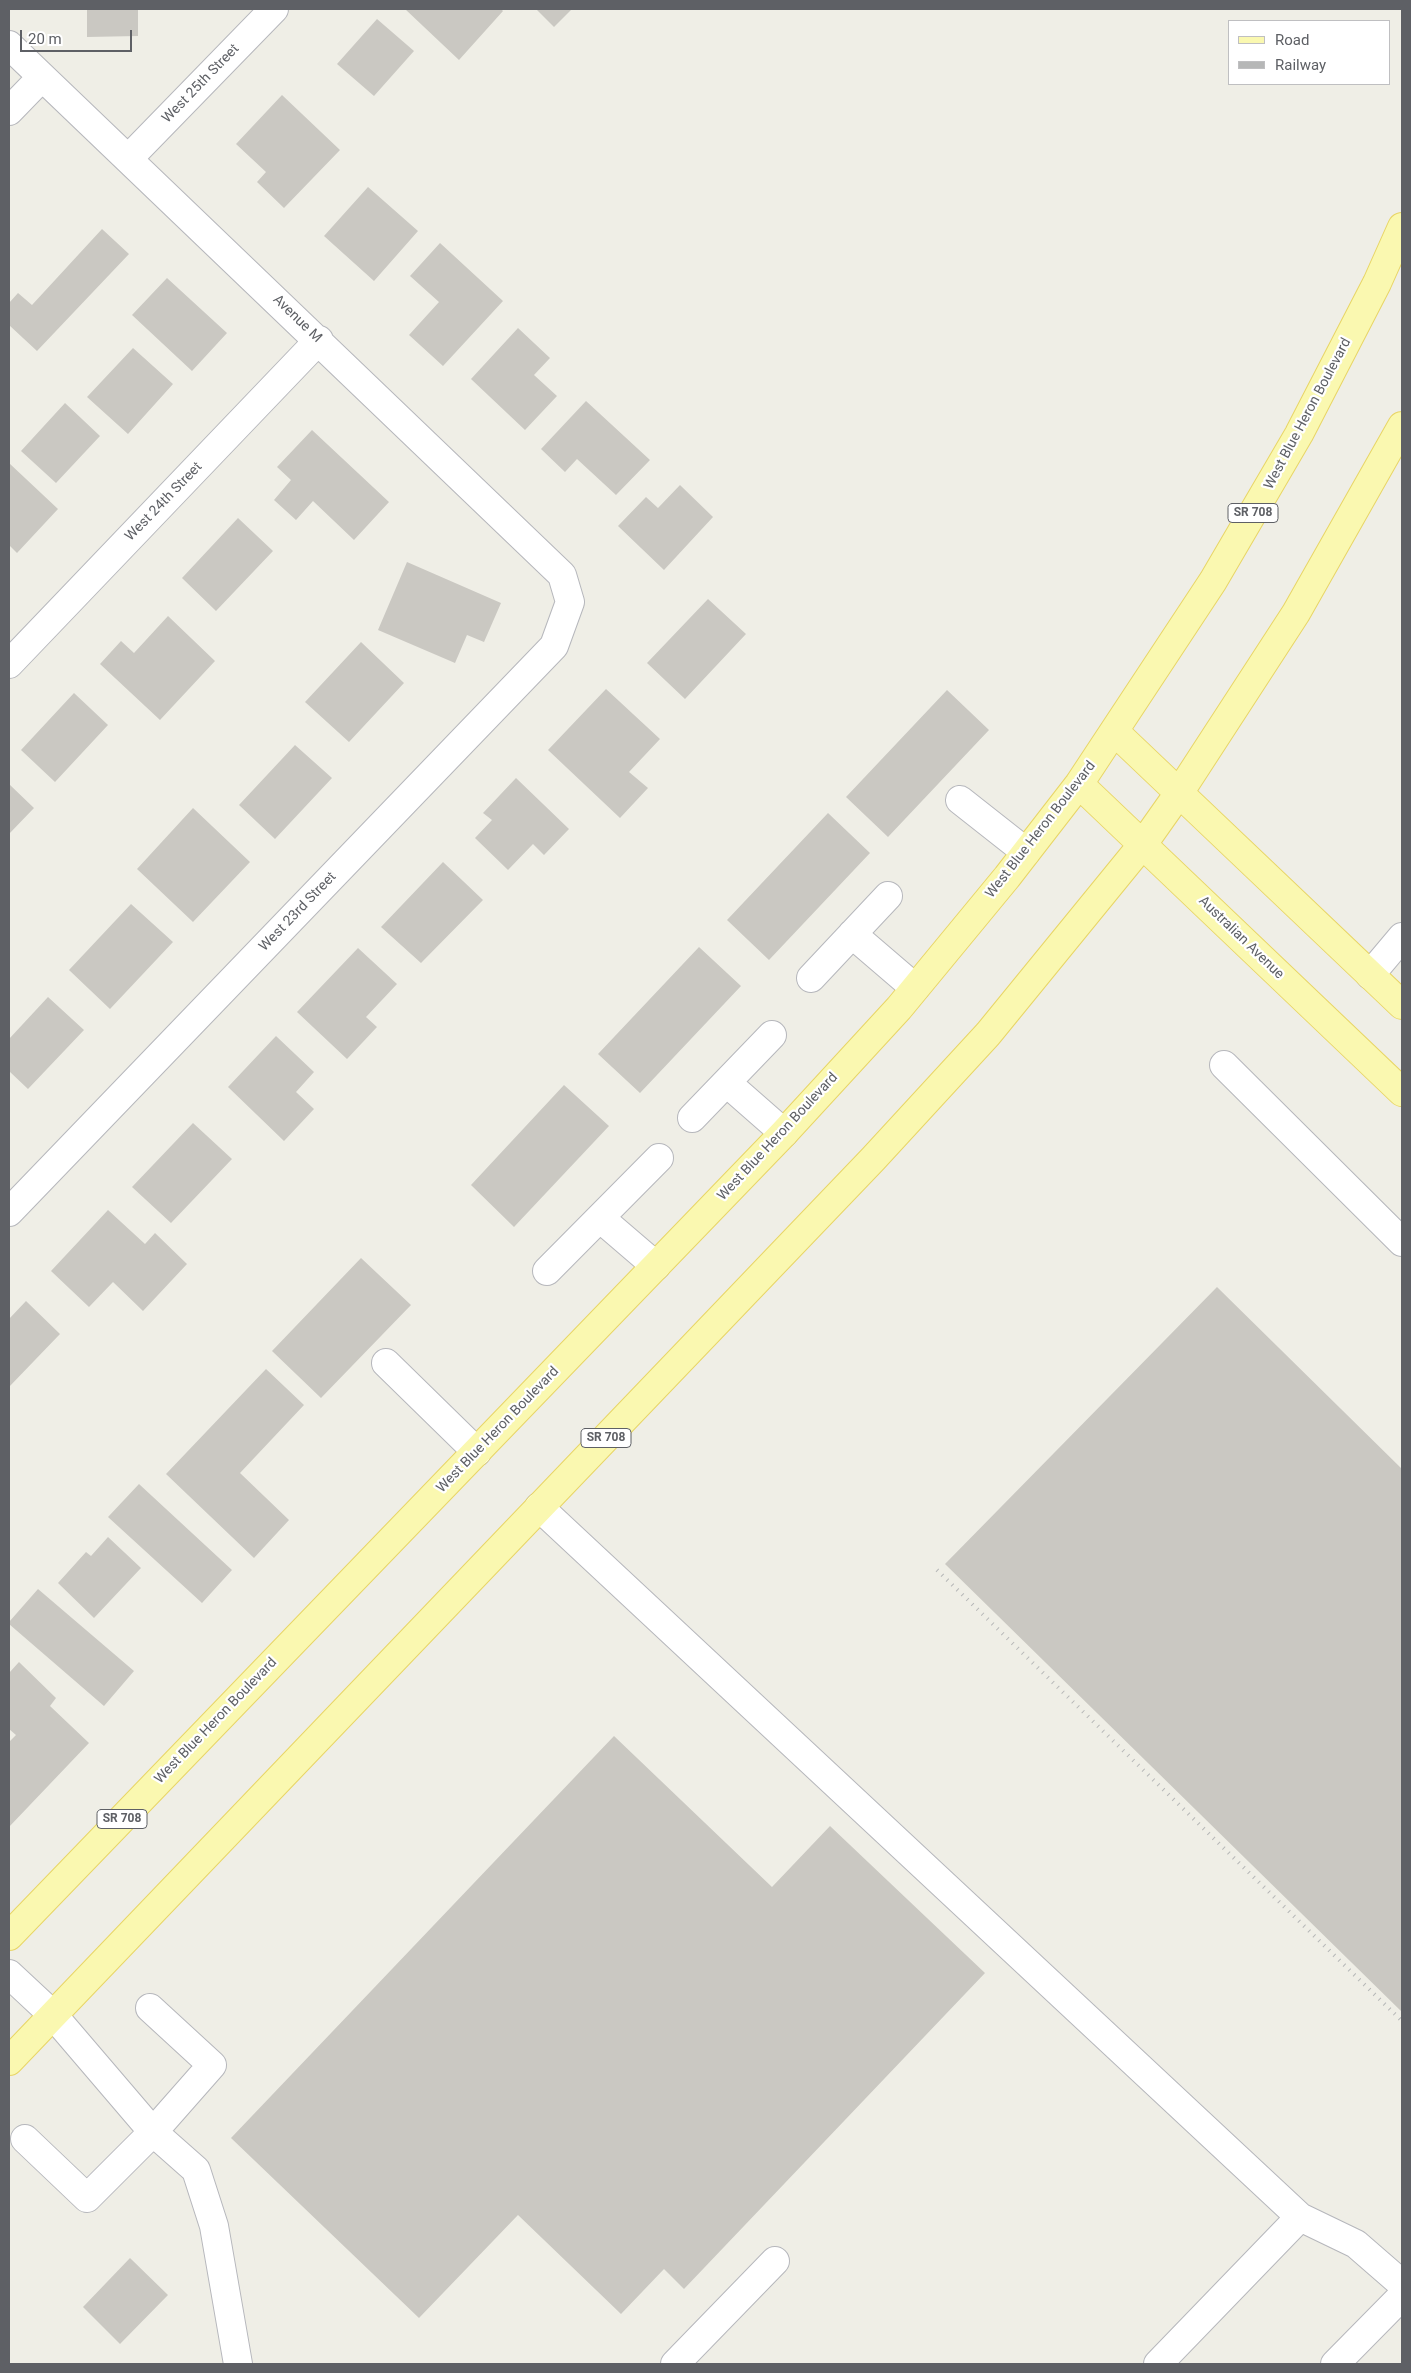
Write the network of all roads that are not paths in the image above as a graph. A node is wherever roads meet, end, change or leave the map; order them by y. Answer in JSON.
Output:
{"nodes":[{"id":1,"x":274,"y":9,"type":"edge"},
{"id":2,"x":9,"y":45,"type":"edge"},
{"id":3,"x":42,"y":76,"type":"junction"},
{"id":4,"x":9,"y":111,"type":"edge"},
{"id":5,"x":128,"y":159,"type":"junction"},
{"id":6,"x":1402,"y":227,"type":"edge"},
{"id":7,"x":319,"y":340,"type":"junction"},
{"id":8,"x":1402,"y":426,"type":"edge"},
{"id":9,"x":570,"y":602,"type":"joint"},
{"id":10,"x":9,"y":664,"type":"edge"},
{"id":11,"x":1114,"y":731,"type":"junction"},
{"id":12,"x":1080,"y":784,"type":"junction"},
{"id":13,"x":1179,"y":793,"type":"junction"},
{"id":14,"x":960,"y":800,"type":"dead end"},
{"id":15,"x":1143,"y":844,"type":"junction"},
{"id":16,"x":1026,"y":852,"type":"junction"},
{"id":17,"x":888,"y":896,"type":"dead end"},
{"id":18,"x":852,"y":934,"type":"junction"},
{"id":19,"x":1402,"y":937,"type":"edge"},
{"id":20,"x":1370,"y":975,"type":"junction"},
{"id":21,"x":811,"y":978,"type":"dead end"},
{"id":22,"x":915,"y":988,"type":"junction"},
{"id":23,"x":1402,"y":1005,"type":"edge"},
{"id":24,"x":772,"y":1035,"type":"dead end"},
{"id":25,"x":1224,"y":1065,"type":"dead end"},
{"id":26,"x":727,"y":1082,"type":"junction"},
{"id":27,"x":1402,"y":1092,"type":"edge"},
{"id":28,"x":692,"y":1118,"type":"dead end"},
{"id":29,"x":784,"y":1133,"type":"junction"},
{"id":30,"x":658,"y":1158,"type":"dead end"},
{"id":31,"x":9,"y":1212,"type":"edge"},
{"id":32,"x":600,"y":1218,"type":"junction"},
{"id":33,"x":1402,"y":1242,"type":"edge"},
{"id":34,"x":656,"y":1266,"type":"junction"},
{"id":35,"x":547,"y":1271,"type":"dead end"},
{"id":36,"x":386,"y":1364,"type":"dead end"},
{"id":37,"x":477,"y":1452,"type":"junction"},
{"id":38,"x":539,"y":1507,"type":"junction"},
{"id":39,"x":9,"y":1936,"type":"edge"},
{"id":40,"x":9,"y":1974,"type":"edge"},
{"id":41,"x":150,"y":2008,"type":"dead end"},
{"id":42,"x":53,"y":2015,"type":"junction"},
{"id":43,"x":9,"y":2061,"type":"edge"},
{"id":44,"x":153,"y":2132,"type":"junction"},
{"id":45,"x":25,"y":2139,"type":"dead end"},
{"id":46,"x":1300,"y":2217,"type":"junction"},
{"id":47,"x":775,"y":2261,"type":"dead end"},
{"id":48,"x":1402,"y":2284,"type":"edge"},
{"id":49,"x":1402,"y":2296,"type":"edge"},
{"id":50,"x":238,"y":2364,"type":"edge"},
{"id":51,"x":675,"y":2364,"type":"edge"},
{"id":52,"x":1158,"y":2364,"type":"edge"},
{"id":53,"x":1335,"y":2364,"type":"edge"}],
"edges":[{"from":1,"to":5,"type":"street","name":"West 25th Street"},
{"from":2,"to":3,"type":"street","name":"Avenue M"},
{"from":3,"to":4,"type":"street"},
{"from":3,"to":5,"type":"street","name":"Avenue M"},
{"from":5,"to":7,"type":"street","name":"Avenue M"},
{"from":6,"to":11,"type":"main road","name":"West Blue Heron Boulevard","number":"SR 708"},
{"from":7,"to":9,"type":"street","name":"Avenue M"},
{"from":7,"to":10,"type":"street","name":"West 24th Street"},
{"from":8,"to":13,"type":"main road","number":"SR 708"},
{"from":9,"to":31,"type":"street","name":"West 23rd Street"},
{"from":11,"to":12,"type":"main road","name":"West Blue Heron Boulevard","number":"SR 708"},
{"from":11,"to":13,"type":"main road"},
{"from":12,"to":15,"type":"main road","name":"Australian Avenue"},
{"from":12,"to":16,"type":"main road","name":"West Blue Heron Boulevard","number":"SR 708"},
{"from":13,"to":15,"type":"main road","number":"SR 708"},
{"from":13,"to":20,"type":"main road"},
{"from":14,"to":16,"type":"street"},
{"from":15,"to":27,"type":"main road","name":"Australian Avenue"},
{"from":15,"to":38,"type":"main road","number":"SR 708"},
{"from":16,"to":22,"type":"main road","name":"West Blue Heron Boulevard","number":"SR 708"},
{"from":17,"to":18,"type":"street"},
{"from":18,"to":21,"type":"street"},
{"from":18,"to":22,"type":"street"},
{"from":19,"to":20,"type":"street"},
{"from":20,"to":23,"type":"main road"},
{"from":22,"to":29,"type":"main road","name":"West Blue Heron Boulevard","number":"SR 708"},
{"from":24,"to":26,"type":"street"},
{"from":25,"to":33,"type":"street"},
{"from":26,"to":28,"type":"street"},
{"from":26,"to":29,"type":"street"},
{"from":29,"to":34,"type":"main road","name":"West Blue Heron Boulevard","number":"SR 708"},
{"from":30,"to":32,"type":"street"},
{"from":32,"to":34,"type":"street"},
{"from":32,"to":35,"type":"street"},
{"from":34,"to":37,"type":"main road","name":"West Blue Heron Boulevard","number":"SR 708"},
{"from":36,"to":37,"type":"street"},
{"from":37,"to":39,"type":"main road","name":"West Blue Heron Boulevard","number":"SR 708"},
{"from":38,"to":42,"type":"main road","number":"SR 708"},
{"from":38,"to":46,"type":"street"},
{"from":40,"to":42,"type":"street"},
{"from":41,"to":44,"type":"street"},
{"from":42,"to":43,"type":"main road","number":"SR 708"},
{"from":42,"to":44,"type":"street"},
{"from":44,"to":45,"type":"street"},
{"from":44,"to":50,"type":"street"},
{"from":46,"to":48,"type":"street"},
{"from":46,"to":52,"type":"street"},
{"from":47,"to":51,"type":"street"},
{"from":49,"to":53,"type":"street"}]}
